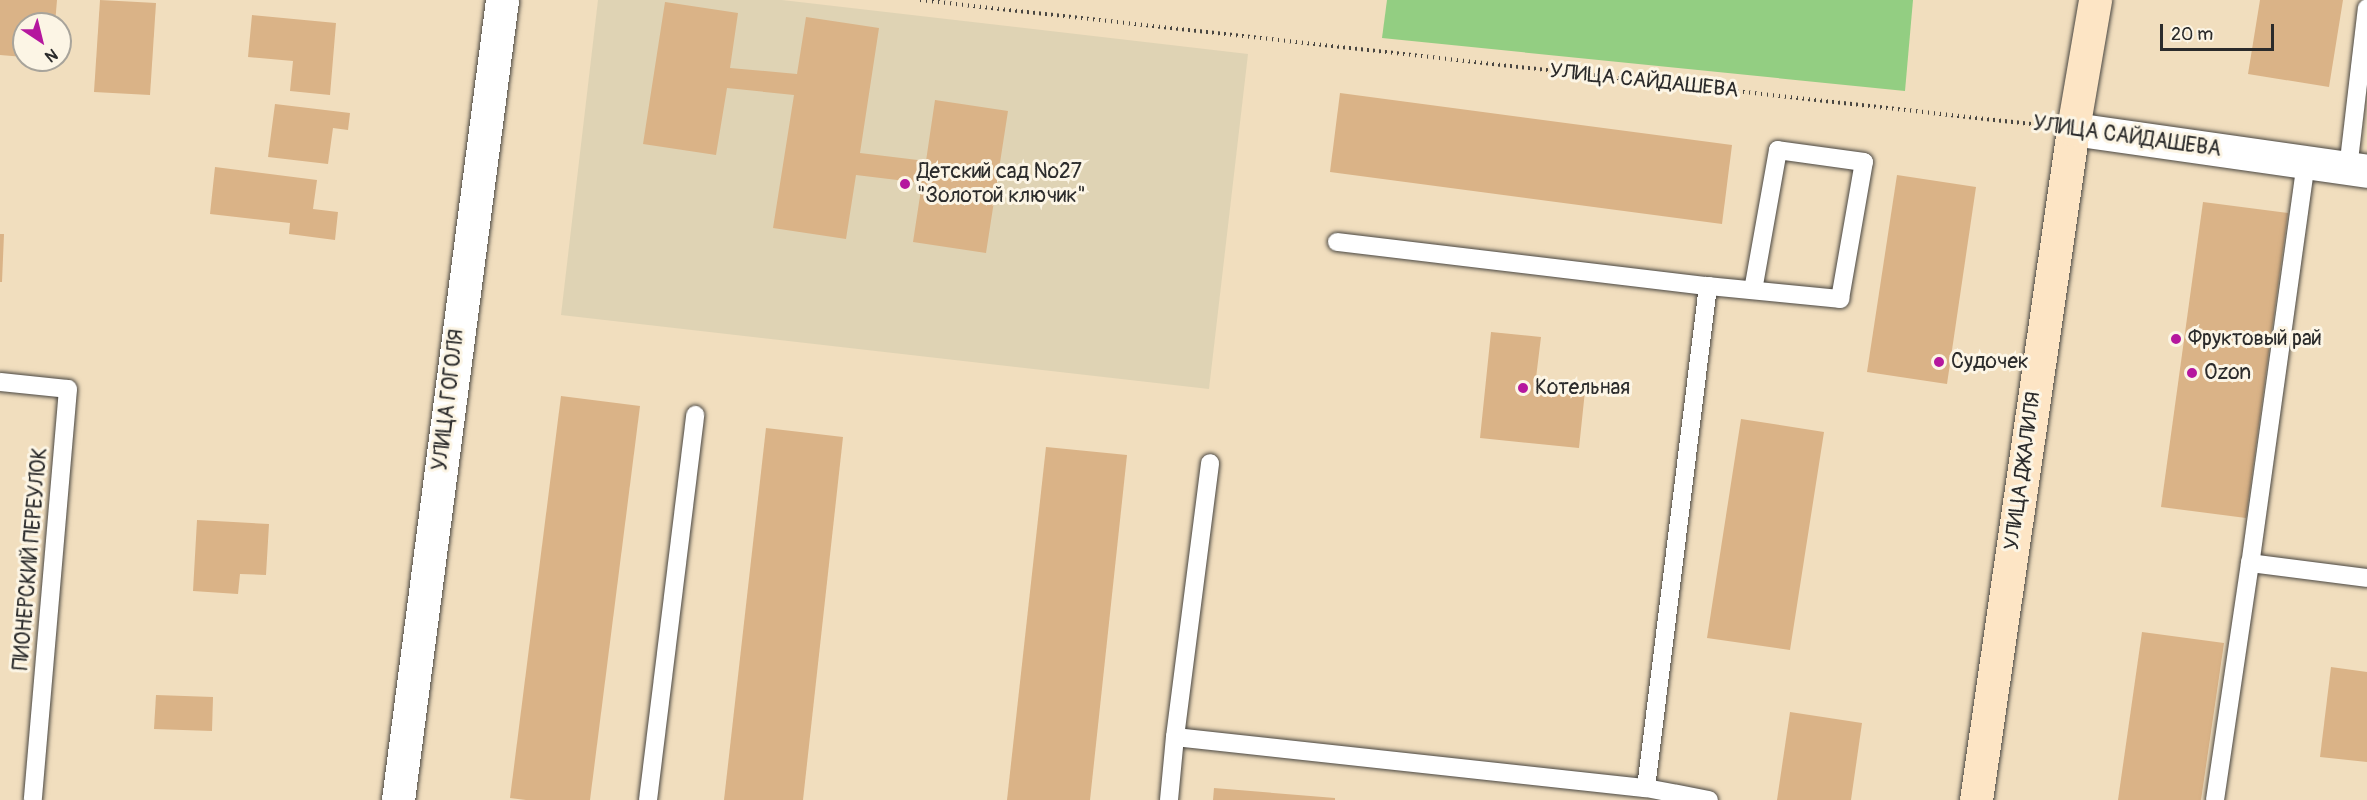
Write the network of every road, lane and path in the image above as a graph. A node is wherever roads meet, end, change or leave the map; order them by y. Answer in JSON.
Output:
{"nodes":[{"id":1,"x":502,"y":0,"type":"edge"},
{"id":2,"x":920,"y":0,"type":"edge"},
{"id":3,"x":2095,"y":0,"type":"edge"},
{"id":4,"x":2367,"y":8,"type":"edge"},
{"id":5,"x":2073,"y":129,"type":"junction"},
{"id":6,"x":2306,"y":162,"type":"junction"},
{"id":7,"x":2357,"y":170,"type":"edge"},
{"id":8,"x":1337,"y":242,"type":"dead end"},
{"id":9,"x":1708,"y":286,"type":"junction"},
{"id":10,"x":1753,"y":290,"type":"junction"},
{"id":11,"x":0,"y":382,"type":"edge"},
{"id":12,"x":695,"y":415,"type":"dead end"},
{"id":13,"x":1210,"y":463,"type":"dead end"},
{"id":14,"x":2250,"y":563,"type":"junction"},
{"id":15,"x":2367,"y":578,"type":"edge"},
{"id":16,"x":1175,"y":737,"type":"junction"},
{"id":17,"x":1646,"y":788,"type":"junction"},
{"id":18,"x":33,"y":800,"type":"edge"},
{"id":19,"x":398,"y":800,"type":"edge"},
{"id":20,"x":648,"y":800,"type":"edge"},
{"id":21,"x":1169,"y":800,"type":"edge"},
{"id":22,"x":1708,"y":800,"type":"edge"},
{"id":23,"x":1976,"y":800,"type":"edge"},
{"id":24,"x":2215,"y":800,"type":"edge"}],
"edges":[{"from":1,"to":19,"type":"street","name":"УЛИЦА ГОГОЛЯ"},
{"from":2,"to":5,"type":"path","name":"УЛИЦА САЙДАШЕВА"},
{"from":3,"to":5,"type":"main road","name":"УЛИЦА ДЖАЛИЛЯ"},
{"from":4,"to":7,"type":"lane"},
{"from":5,"to":6,"type":"street","name":"УЛИЦА САЙДАШЕВА"},
{"from":5,"to":23,"type":"main road","name":"УЛИЦА ДЖАЛИЛЯ"},
{"from":6,"to":7,"type":"street","name":"УЛИЦА САЙДАШЕВА"},
{"from":6,"to":14,"type":"lane"},
{"from":8,"to":9,"type":"lane"},
{"from":9,"to":10,"type":"lane"},
{"from":9,"to":17,"type":"lane"},
{"from":10,"to":10,"type":"lane"},
{"from":11,"to":18,"type":"lane","name":"ПИОНЕРСКИЙ ПЕРЕУЛОК"},
{"from":12,"to":20,"type":"lane"},
{"from":13,"to":16,"type":"lane"},
{"from":14,"to":15,"type":"lane"},
{"from":14,"to":24,"type":"lane"},
{"from":16,"to":17,"type":"lane"},
{"from":16,"to":21,"type":"lane"},
{"from":17,"to":22,"type":"lane"}]}
